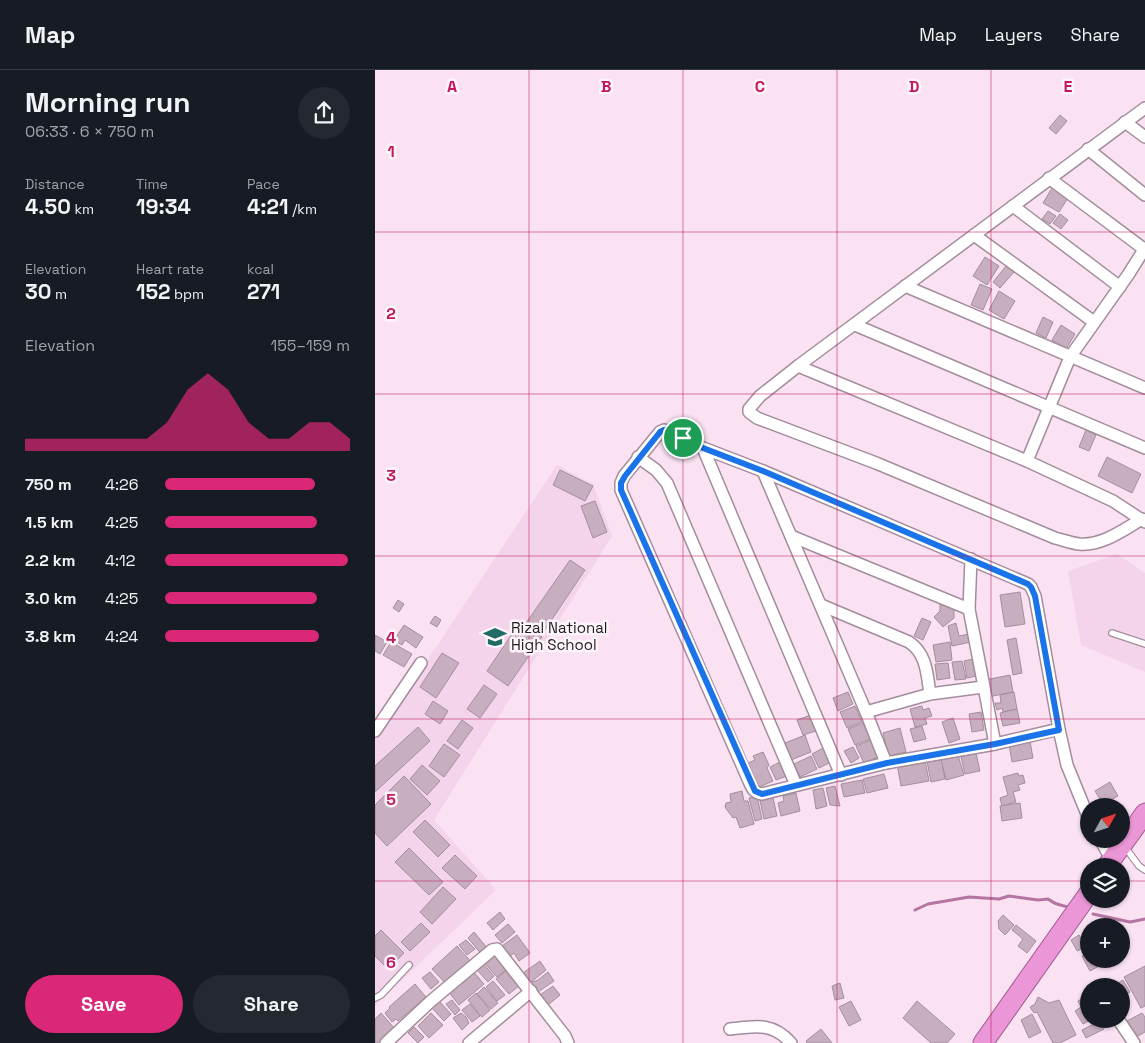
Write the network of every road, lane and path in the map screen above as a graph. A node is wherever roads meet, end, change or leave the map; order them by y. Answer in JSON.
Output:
{"nodes":[{"id":1,"x":1145,"y":108,"type":"edge"},
{"id":2,"x":1125,"y":122,"type":"junction"},
{"id":3,"x":1145,"y":137,"type":"edge"},
{"id":4,"x":1088,"y":150,"type":"junction"},
{"id":5,"x":1049,"y":178,"type":"junction"},
{"id":6,"x":1145,"y":195,"type":"edge"},
{"id":7,"x":1013,"y":206,"type":"junction"},
{"id":8,"x":974,"y":235,"type":"junction"},
{"id":9,"x":1145,"y":249,"type":"edge"},
{"id":10,"x":905,"y":286,"type":"junction"},
{"id":11,"x":1120,"y":287,"type":"junction"},
{"id":12,"x":1094,"y":322,"type":"junction"},
{"id":13,"x":855,"y":325,"type":"junction"},
{"id":14,"x":1070,"y":357,"type":"junction"},
{"id":15,"x":798,"y":366,"type":"junction"},
{"id":16,"x":1145,"y":388,"type":"edge"},
{"id":17,"x":1049,"y":407,"type":"junction"},
{"id":18,"x":703,"y":448,"type":"junction"},
{"id":19,"x":1145,"y":448,"type":"edge"},
{"id":20,"x":639,"y":457,"type":"junction"},
{"id":21,"x":1027,"y":462,"type":"junction"},
{"id":22,"x":763,"y":471,"type":"junction"},
{"id":23,"x":1143,"y":520,"type":"edge"},
{"id":24,"x":791,"y":536,"type":"junction"},
{"id":25,"x":971,"y":559,"type":"junction"},
{"id":26,"x":821,"y":606,"type":"junction"},
{"id":27,"x":969,"y":609,"type":"junction"},
{"id":28,"x":1112,"y":633,"type":"dead end"},
{"id":29,"x":1145,"y":644,"type":"edge"},
{"id":30,"x":421,"y":663,"type":"dead end"},
{"id":31,"x":983,"y":687,"type":"junction"},
{"id":32,"x":930,"y":694,"type":"junction"},
{"id":33,"x":866,"y":712,"type":"junction"},
{"id":34,"x":1059,"y":730,"type":"junction"},
{"id":35,"x":375,"y":731,"type":"edge"},
{"id":36,"x":995,"y":744,"type":"junction"},
{"id":37,"x":887,"y":763,"type":"junction"},
{"id":38,"x":841,"y":775,"type":"junction"},
{"id":39,"x":797,"y":785,"type":"junction"},
{"id":40,"x":1080,"y":798,"type":"edge"},
{"id":41,"x":1145,"y":813,"type":"edge"},
{"id":42,"x":1130,"y":834,"type":"edge"},
{"id":43,"x":1126,"y":848,"type":"edge"},
{"id":44,"x":1145,"y":870,"type":"edge"},
{"id":45,"x":1080,"y":906,"type":"edge"},
{"id":46,"x":409,"y":965,"type":"dead end"},
{"id":47,"x":531,"y":991,"type":"junction"},
{"id":48,"x":375,"y":998,"type":"edge"},
{"id":49,"x":1124,"y":1028,"type":"edge"},
{"id":50,"x":730,"y":1029,"type":"dead end"},
{"id":51,"x":386,"y":1043,"type":"edge"},
{"id":52,"x":469,"y":1043,"type":"edge"},
{"id":53,"x":568,"y":1043,"type":"edge"},
{"id":54,"x":791,"y":1043,"type":"edge"},
{"id":55,"x":983,"y":1043,"type":"edge"},
{"id":56,"x":1134,"y":1043,"type":"edge"}],
"edges":[{"from":1,"to":2,"type":"street"},
{"from":2,"to":3,"type":"street"},
{"from":2,"to":4,"type":"street"},
{"from":4,"to":5,"type":"street"},
{"from":4,"to":6,"type":"street"},
{"from":5,"to":7,"type":"street"},
{"from":5,"to":9,"type":"street"},
{"from":7,"to":8,"type":"street"},
{"from":7,"to":11,"type":"street"},
{"from":8,"to":10,"type":"street"},
{"from":8,"to":12,"type":"street"},
{"from":9,"to":11,"type":"street"},
{"from":10,"to":13,"type":"street"},
{"from":10,"to":14,"type":"street"},
{"from":11,"to":12,"type":"street"},
{"from":12,"to":14,"type":"street"},
{"from":13,"to":15,"type":"street"},
{"from":13,"to":17,"type":"street"},
{"from":14,"to":16,"type":"street"},
{"from":14,"to":17,"type":"street"},
{"from":15,"to":21,"type":"street"},
{"from":15,"to":23,"type":"street"},
{"from":17,"to":19,"type":"street"},
{"from":17,"to":21,"type":"street"},
{"from":18,"to":20,"type":"street"},
{"from":18,"to":22,"type":"street"},
{"from":18,"to":38,"type":"street"},
{"from":20,"to":39,"type":"street"},
{"from":20,"to":39,"type":"street"},
{"from":21,"to":23,"type":"street"},
{"from":22,"to":24,"type":"street"},
{"from":22,"to":25,"type":"street"},
{"from":24,"to":26,"type":"street"},
{"from":24,"to":27,"type":"street"},
{"from":25,"to":27,"type":"street"},
{"from":25,"to":34,"type":"street"},
{"from":26,"to":32,"type":"street"},
{"from":26,"to":33,"type":"street"},
{"from":27,"to":31,"type":"street"},
{"from":28,"to":29,"type":"lane"},
{"from":30,"to":35,"type":"street"},
{"from":31,"to":32,"type":"street"},
{"from":31,"to":36,"type":"street"},
{"from":32,"to":33,"type":"street"},
{"from":33,"to":37,"type":"street"},
{"from":34,"to":36,"type":"street"},
{"from":34,"to":40,"type":"street"},
{"from":36,"to":37,"type":"street"},
{"from":37,"to":38,"type":"street"},
{"from":38,"to":39,"type":"street"},
{"from":41,"to":42,"type":"highway"},
{"from":43,"to":44,"type":"lane"},
{"from":45,"to":55,"type":"highway"},
{"from":46,"to":48,"type":"lane"},
{"from":47,"to":51,"type":"street"},
{"from":47,"to":52,"type":"street"},
{"from":47,"to":53,"type":"street"},
{"from":49,"to":56,"type":"street"},
{"from":50,"to":54,"type":"street"}]}
